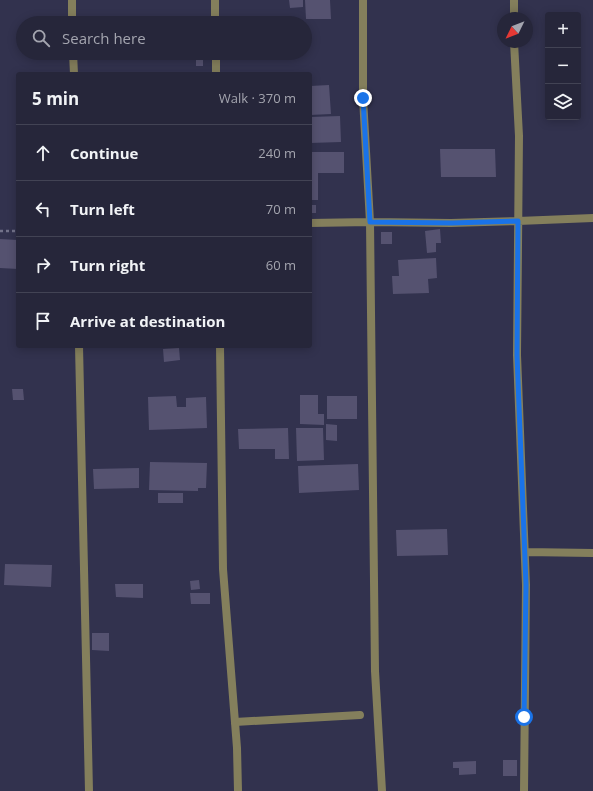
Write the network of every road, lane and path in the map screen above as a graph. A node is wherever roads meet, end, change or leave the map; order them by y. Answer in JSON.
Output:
{"nodes":[{"id":1,"x":72,"y":0,"type":"edge"},
{"id":2,"x":215,"y":0,"type":"edge"},
{"id":3,"x":363,"y":0,"type":"edge"},
{"id":4,"x":514,"y":0,"type":"edge"},
{"id":5,"x":514,"y":12,"type":"edge"},
{"id":6,"x":72,"y":16,"type":"edge"},
{"id":7,"x":216,"y":16,"type":"edge"},
{"id":8,"x":514,"y":48,"type":"edge"},
{"id":9,"x":73,"y":60,"type":"edge"},
{"id":10,"x":216,"y":60,"type":"edge"},
{"id":11,"x":74,"y":72,"type":"edge"},
{"id":12,"x":216,"y":72,"type":"edge"},
{"id":13,"x":593,"y":218,"type":"edge"},
{"id":14,"x":518,"y":221,"type":"junction"},
{"id":15,"x":370,"y":222,"type":"junction"},
{"id":16,"x":312,"y":223,"type":"edge"},
{"id":17,"x":0,"y":231,"type":"edge"},
{"id":18,"x":16,"y":231,"type":"edge"},
{"id":19,"x":80,"y":348,"type":"edge"},
{"id":20,"x":220,"y":348,"type":"edge"},
{"id":21,"x":525,"y":552,"type":"junction"},
{"id":22,"x":593,"y":553,"type":"edge"},
{"id":23,"x":360,"y":715,"type":"dead end"},
{"id":24,"x":235,"y":722,"type":"junction"},
{"id":25,"x":89,"y":791,"type":"edge"},
{"id":26,"x":238,"y":791,"type":"edge"},
{"id":27,"x":382,"y":791,"type":"edge"},
{"id":28,"x":524,"y":791,"type":"edge"}],
"edges":[{"from":1,"to":6,"type":"street"},
{"from":2,"to":7,"type":"street"},
{"from":3,"to":15,"type":"street"},
{"from":4,"to":5,"type":"street"},
{"from":8,"to":14,"type":"street"},
{"from":9,"to":11,"type":"street"},
{"from":10,"to":12,"type":"street"},
{"from":13,"to":14,"type":"street"},
{"from":14,"to":15,"type":"street"},
{"from":14,"to":21,"type":"street"},
{"from":15,"to":16,"type":"street"},
{"from":15,"to":27,"type":"street"},
{"from":17,"to":18,"type":"path"},
{"from":19,"to":25,"type":"street"},
{"from":20,"to":24,"type":"street"},
{"from":21,"to":22,"type":"street"},
{"from":21,"to":28,"type":"street"},
{"from":23,"to":24,"type":"street"},
{"from":24,"to":26,"type":"street"}]}
